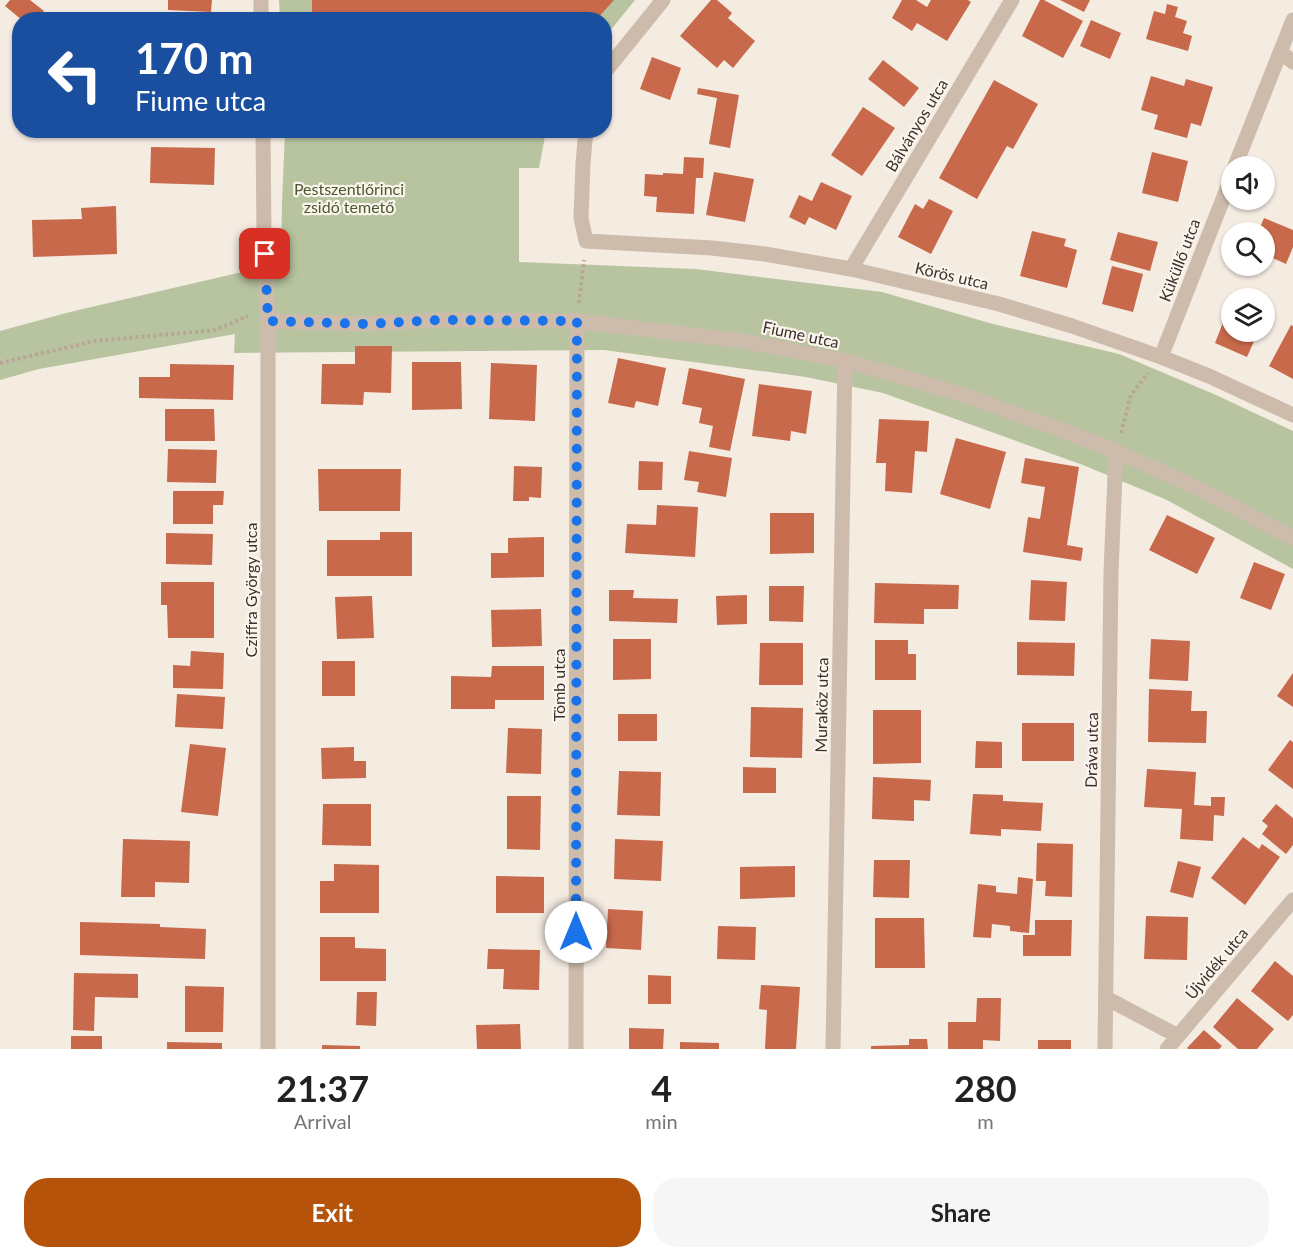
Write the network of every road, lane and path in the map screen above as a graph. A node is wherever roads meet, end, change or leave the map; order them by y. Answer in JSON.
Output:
{"nodes":[{"id":1,"x":663,"y":0,"type":"edge"},
{"id":2,"x":1012,"y":0,"type":"edge"},
{"id":3,"x":1293,"y":20,"type":"edge"},
{"id":4,"x":1280,"y":52,"type":"junction"},
{"id":5,"x":1293,"y":62,"type":"edge"},
{"id":6,"x":612,"y":63,"type":"edge"},
{"id":7,"x":263,"y":138,"type":"edge"},
{"id":8,"x":585,"y":138,"type":"edge"},
{"id":9,"x":1239,"y":156,"type":"edge"},
{"id":10,"x":1221,"y":204,"type":"edge"},
{"id":11,"x":586,"y":241,"type":"junction"},
{"id":12,"x":851,"y":269,"type":"junction"},
{"id":13,"x":268,"y":315,"type":"junction"},
{"id":14,"x":577,"y":321,"type":"junction"},
{"id":15,"x":1161,"y":357,"type":"junction"},
{"id":16,"x":845,"y":361,"type":"junction"},
{"id":17,"x":0,"y":363,"type":"edge"},
{"id":18,"x":1293,"y":415,"type":"edge"},
{"id":19,"x":1116,"y":452,"type":"junction"},
{"id":20,"x":1293,"y":537,"type":"edge"},
{"id":21,"x":1293,"y":900,"type":"edge"},
{"id":22,"x":1106,"y":998,"type":"junction"},
{"id":23,"x":1178,"y":1036,"type":"junction"},
{"id":24,"x":268,"y":1049,"type":"edge"},
{"id":25,"x":576,"y":1049,"type":"edge"},
{"id":26,"x":833,"y":1049,"type":"edge"},
{"id":27,"x":1106,"y":1049,"type":"edge"},
{"id":28,"x":1167,"y":1049,"type":"edge"}],
"edges":[{"from":1,"to":6,"type":"street"},
{"from":2,"to":12,"type":"street","name":"Bálványos utca"},
{"from":3,"to":4,"type":"street"},
{"from":4,"to":5,"type":"street"},
{"from":4,"to":9,"type":"street"},
{"from":7,"to":13,"type":"street","name":"Cziffra György utca"},
{"from":8,"to":11,"type":"street"},
{"from":10,"to":15,"type":"street","name":"Küküllő utca"},
{"from":11,"to":12,"type":"street","name":"Körös utca"},
{"from":11,"to":14,"type":"path"},
{"from":12,"to":15,"type":"street","name":"Körös utca"},
{"from":13,"to":14,"type":"street","name":"Fiume utca"},
{"from":13,"to":17,"type":"path"},
{"from":13,"to":24,"type":"street","name":"Cziffra György utca"},
{"from":14,"to":16,"type":"street","name":"Fiume utca"},
{"from":14,"to":25,"type":"street","name":"Tömb utca"},
{"from":15,"to":18,"type":"street","name":"Körös utca"},
{"from":15,"to":19,"type":"path"},
{"from":16,"to":19,"type":"street","name":"Fiume utca"},
{"from":16,"to":26,"type":"street","name":"Muraköz utca"},
{"from":19,"to":20,"type":"street","name":"Fiume utca"},
{"from":19,"to":22,"type":"street","name":"Dráva utca"},
{"from":21,"to":23,"type":"street","name":"Újvidék utca"},
{"from":22,"to":23,"type":"street"},
{"from":22,"to":27,"type":"street","name":"Dráva utca"},
{"from":23,"to":28,"type":"street","name":"Újvidék utca"}]}
